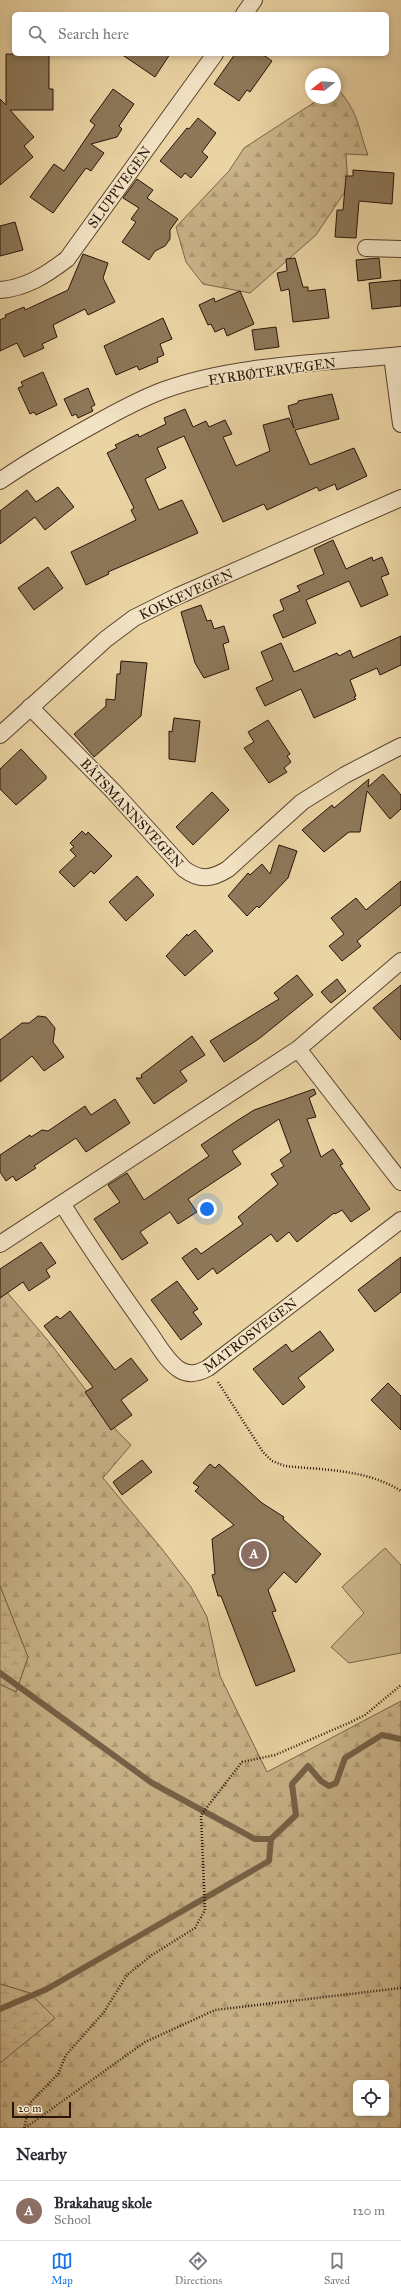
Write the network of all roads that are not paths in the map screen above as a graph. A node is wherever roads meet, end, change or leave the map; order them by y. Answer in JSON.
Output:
{"nodes":[{"id":1,"x":254,"y":0,"type":"edge"},
{"id":2,"x":245,"y":12,"type":"edge"},
{"id":3,"x":214,"y":56,"type":"edge"},
{"id":4,"x":366,"y":248,"type":"dead end"},
{"id":5,"x":401,"y":249,"type":"edge"},
{"id":6,"x":0,"y":290,"type":"edge"},
{"id":7,"x":396,"y":356,"type":"edge"},
{"id":8,"x":401,"y":424,"type":"edge"},
{"id":9,"x":0,"y":481,"type":"edge"},
{"id":10,"x":401,"y":498,"type":"edge"},
{"id":11,"x":30,"y":707,"type":"junction"},
{"id":12,"x":0,"y":735,"type":"edge"},
{"id":13,"x":401,"y":746,"type":"edge"},
{"id":14,"x":401,"y":961,"type":"edge"},
{"id":15,"x":298,"y":1049,"type":"junction"},
{"id":16,"x":401,"y":1182,"type":"edge"},
{"id":17,"x":62,"y":1205,"type":"junction"},
{"id":18,"x":401,"y":1220,"type":"edge"},
{"id":19,"x":0,"y":1244,"type":"edge"}],
"edges":[{"from":1,"to":2,"type":"street"},
{"from":3,"to":6,"type":"street","name":"SLUPPVEGEN"},
{"from":4,"to":5,"type":"street"},
{"from":7,"to":8,"type":"street"},
{"from":7,"to":9,"type":"street","name":"FYRBØTERVEGEN"},
{"from":10,"to":11,"type":"street","name":"KOKKEVEGEN"},
{"from":11,"to":12,"type":"street","name":"KOKKEVEGEN"},
{"from":11,"to":13,"type":"street","name":"BÅTSMANNSVEGEN"},
{"from":14,"to":15,"type":"street"},
{"from":15,"to":16,"type":"street"},
{"from":15,"to":17,"type":"street"},
{"from":17,"to":18,"type":"street","name":"MATROSVEGEN"},
{"from":17,"to":19,"type":"street"}]}
